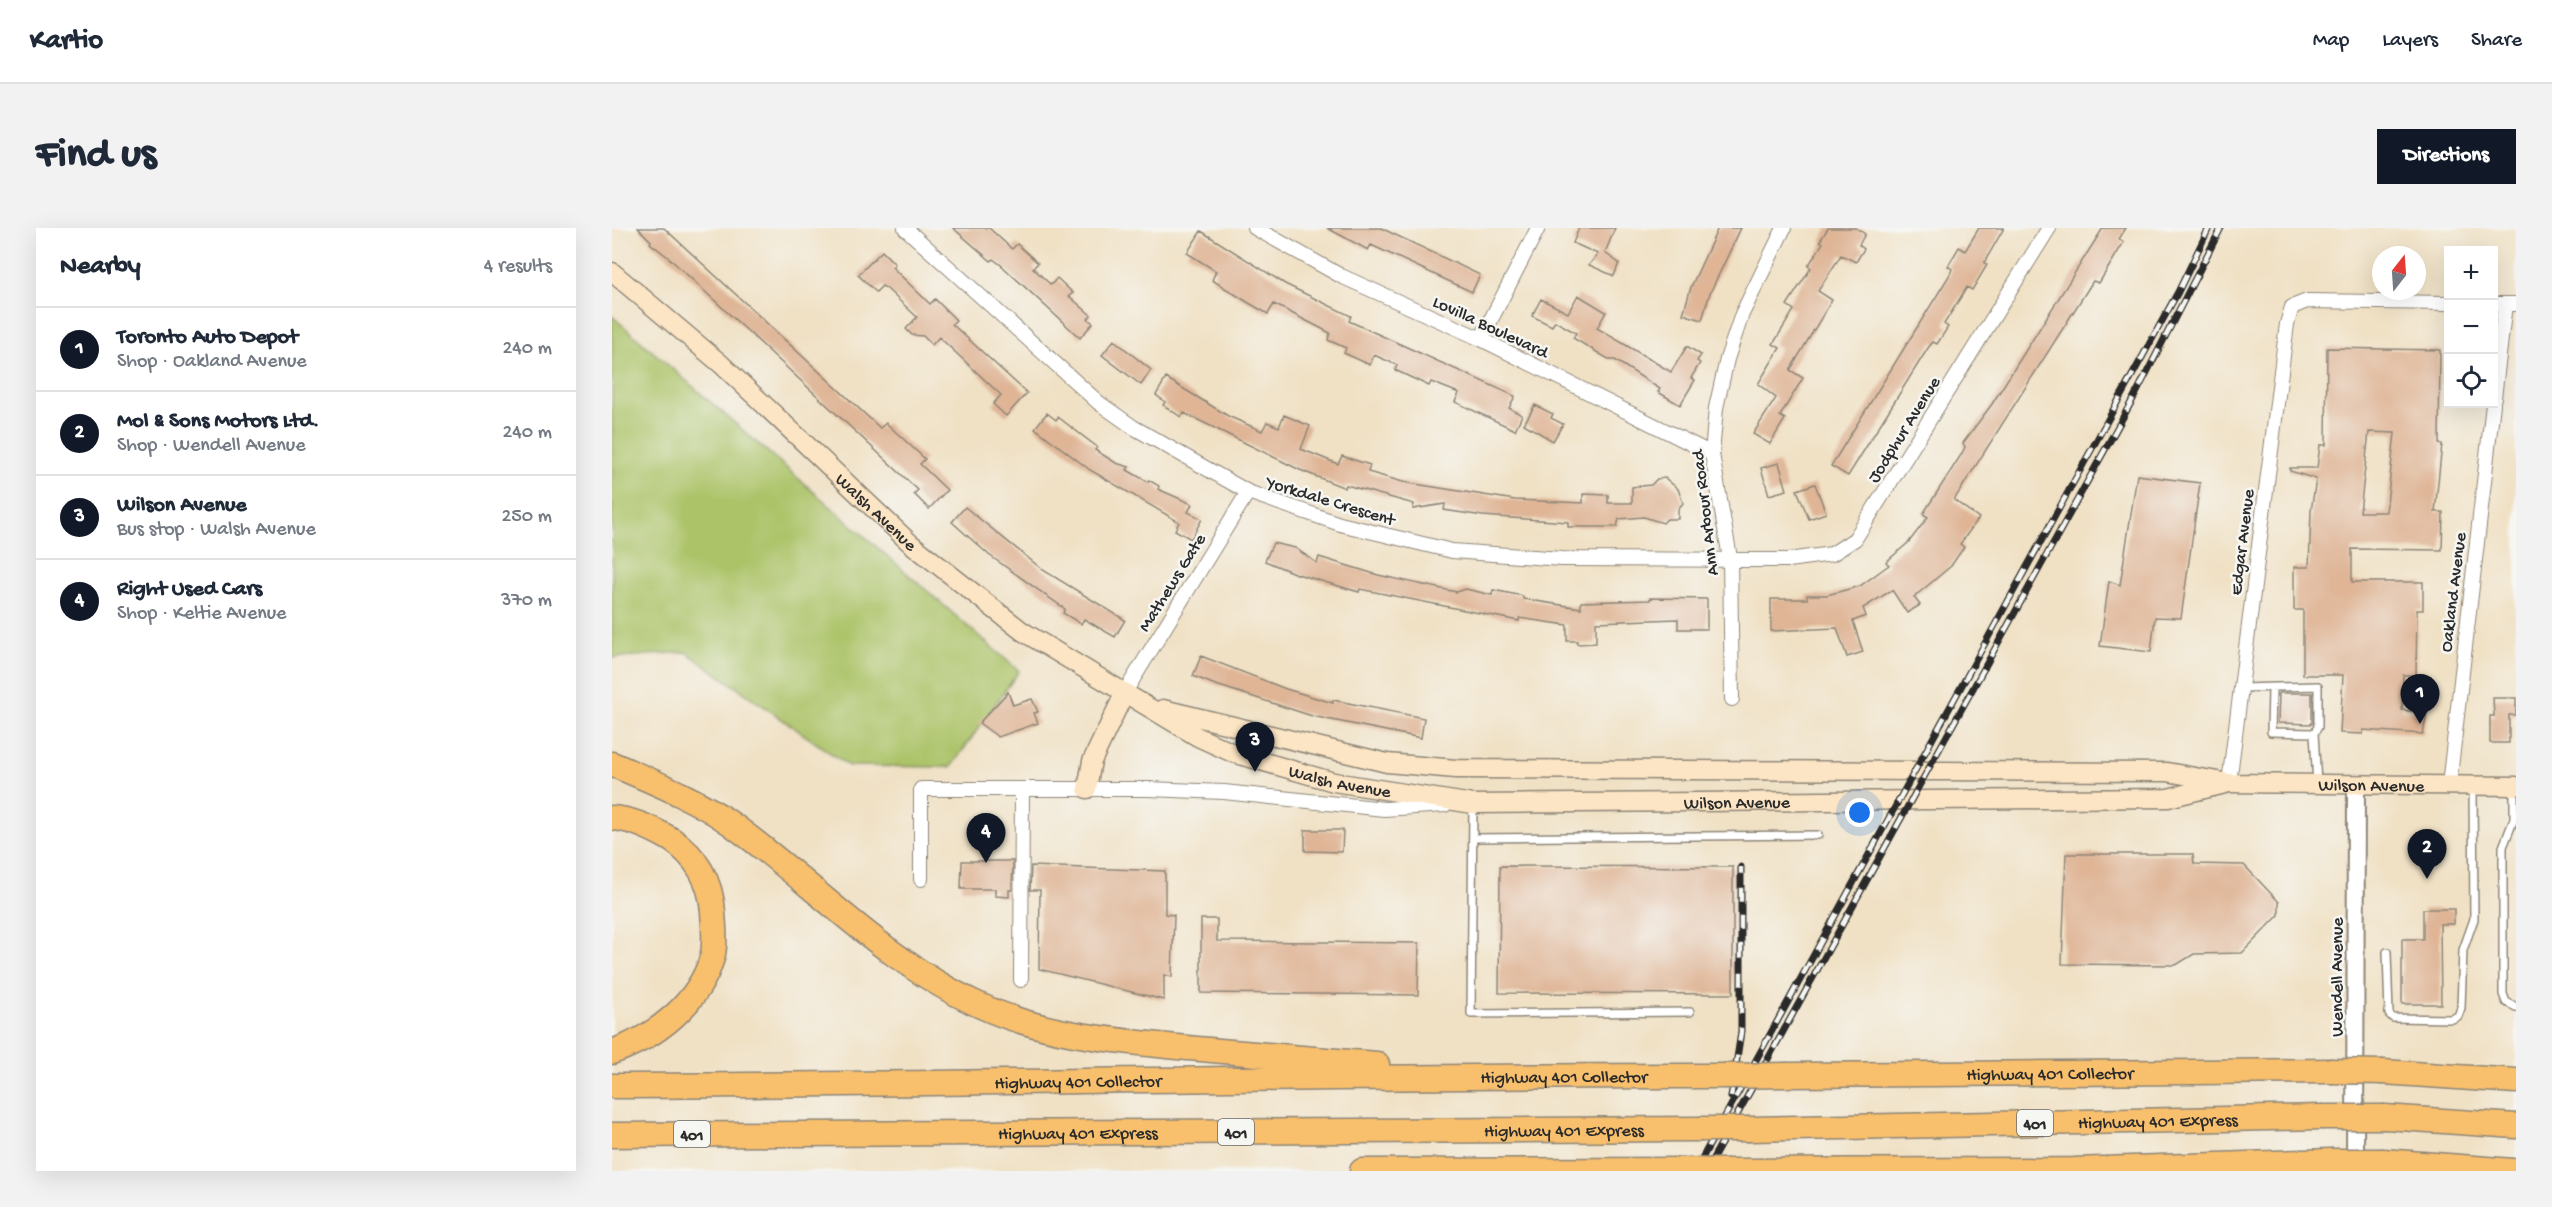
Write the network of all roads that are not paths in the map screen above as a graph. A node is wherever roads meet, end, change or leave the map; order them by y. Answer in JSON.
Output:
{"nodes":[{"id":1,"x":905,"y":228,"type":"edge"},
{"id":2,"x":1255,"y":228,"type":"edge"},
{"id":3,"x":1538,"y":228,"type":"edge"},
{"id":4,"x":1784,"y":228,"type":"edge"},
{"id":5,"x":2049,"y":228,"type":"edge"},
{"id":6,"x":612,"y":263,"type":"edge"},
{"id":7,"x":612,"y":272,"type":"edge"},
{"id":8,"x":628,"y":285,"type":"junction"},
{"id":9,"x":2444,"y":303,"type":"edge"},
{"id":10,"x":2505,"y":304,"type":"edge"},
{"id":11,"x":1481,"y":339,"type":"junction"},
{"id":12,"x":2498,"y":359,"type":"edge"},
{"id":13,"x":2493,"y":408,"type":"edge"},
{"id":14,"x":1712,"y":454,"type":"junction"},
{"id":15,"x":1248,"y":492,"type":"junction"},
{"id":16,"x":1730,"y":558,"type":"junction"},
{"id":17,"x":2241,"y":688,"type":"junction"},
{"id":18,"x":2272,"y":688,"type":"junction"},
{"id":19,"x":1125,"y":692,"type":"junction"},
{"id":20,"x":1732,"y":699,"type":"dead end"},
{"id":21,"x":1149,"y":706,"type":"junction"},
{"id":22,"x":2314,"y":733,"type":"junction"},
{"id":23,"x":612,"y":764,"type":"edge"},
{"id":24,"x":1456,"y":770,"type":"joint"},
{"id":25,"x":2229,"y":783,"type":"junction"},
{"id":26,"x":2317,"y":784,"type":"junction"},
{"id":27,"x":2356,"y":784,"type":"junction"},
{"id":28,"x":2449,"y":784,"type":"junction"},
{"id":29,"x":2473,"y":785,"type":"junction"},
{"id":30,"x":2515,"y":786,"type":"edge"},
{"id":31,"x":1022,"y":789,"type":"junction"},
{"id":32,"x":1087,"y":789,"type":"junction"},
{"id":33,"x":1473,"y":804,"type":"junction"},
{"id":34,"x":612,"y":818,"type":"edge"},
{"id":35,"x":1818,"y":835,"type":"dead end"},
{"id":36,"x":1473,"y":838,"type":"junction"},
{"id":37,"x":921,"y":879,"type":"dead end"},
{"id":38,"x":2387,"y":952,"type":"dead end"},
{"id":39,"x":1022,"y":980,"type":"dead end"},
{"id":40,"x":2516,"y":1007,"type":"edge"},
{"id":41,"x":1690,"y":1012,"type":"dead end"},
{"id":42,"x":612,"y":1052,"type":"edge"},
{"id":43,"x":1520,"y":1075,"type":"junction"},
{"id":44,"x":2516,"y":1081,"type":"edge"},
{"id":45,"x":612,"y":1086,"type":"edge"},
{"id":46,"x":2516,"y":1126,"type":"edge"},
{"id":47,"x":612,"y":1135,"type":"edge"},
{"id":48,"x":1681,"y":1170,"type":"edge"},
{"id":49,"x":1362,"y":1171,"type":"edge"},
{"id":50,"x":1727,"y":1171,"type":"edge"},
{"id":51,"x":2080,"y":1171,"type":"edge"},
{"id":52,"x":2355,"y":1171,"type":"edge"},
{"id":53,"x":2513,"y":1171,"type":"edge"}],
"edges":[{"from":1,"to":15,"type":"street","name":"Yorkdale Crescent"},
{"from":2,"to":11,"type":"street","name":"Lovilla Boulevard"},
{"from":3,"to":11,"type":"street"},
{"from":4,"to":14,"type":"street","name":"Ann Arbour Road"},
{"from":5,"to":16,"type":"street","name":"Jodphur Avenue"},
{"from":6,"to":8,"type":"main road","name":"Walsh Avenue"},
{"from":7,"to":8,"type":"main road","name":"Walsh Avenue"},
{"from":8,"to":19,"type":"main road","name":"Walsh Avenue"},
{"from":9,"to":17,"type":"street","name":"Edgar Avenue"},
{"from":10,"to":12,"type":"street"},
{"from":11,"to":14,"type":"street","name":"Lovilla Boulevard"},
{"from":13,"to":28,"type":"street","name":"Oakland Avenue"},
{"from":14,"to":16,"type":"street","name":"Ann Arbour Road"},
{"from":15,"to":16,"type":"street","name":"Yorkdale Crescent"},
{"from":15,"to":19,"type":"street","name":"Mathews Gate"},
{"from":16,"to":20,"type":"street","name":"Ann Arbour Road"},
{"from":17,"to":18,"type":"lane"},
{"from":17,"to":25,"type":"street","name":"Edgar Avenue"},
{"from":18,"to":22,"type":"lane"},
{"from":18,"to":22,"type":"lane"},
{"from":19,"to":21,"type":"main road","name":"Walsh Avenue"},
{"from":19,"to":32,"type":"main road"},
{"from":21,"to":24,"type":"main road","name":"Walsh Avenue"},
{"from":21,"to":33,"type":"main road","name":"Walsh Avenue"},
{"from":22,"to":26,"type":"lane"},
{"from":23,"to":43,"type":"highway"},
{"from":24,"to":25,"type":"main road","name":"Wilson Avenue"},
{"from":25,"to":26,"type":"main road","name":"Wilson Avenue"},
{"from":25,"to":33,"type":"main road","name":"Wilson Avenue"},
{"from":26,"to":27,"type":"main road","name":"Wilson Avenue"},
{"from":27,"to":28,"type":"main road","name":"Wilson Avenue"},
{"from":27,"to":52,"type":"street","name":"Wendell Avenue"},
{"from":28,"to":29,"type":"main road","name":"Wilson Avenue"},
{"from":29,"to":30,"type":"main road","name":"Wilson Avenue"},
{"from":29,"to":38,"type":"lane"},
{"from":30,"to":40,"type":"lane"},
{"from":31,"to":32,"type":"street","name":"Wilson Avenue"},
{"from":31,"to":37,"type":"street","name":"Wilson Avenue"},
{"from":31,"to":39,"type":"street"},
{"from":32,"to":33,"type":"street","name":"Wilson Avenue"},
{"from":33,"to":36,"type":"lane"},
{"from":34,"to":42,"type":"highway"},
{"from":35,"to":36,"type":"lane"},
{"from":36,"to":41,"type":"lane"},
{"from":43,"to":44,"type":"highway","name":"Highway 401 Collector","bridge":true},
{"from":43,"to":45,"type":"highway","name":"Highway 401 Collector"},
{"from":46,"to":47,"type":"highway","name":"Highway 401 Express","number":"401","bridge":true},
{"from":48,"to":49,"type":"highway"},
{"from":48,"to":50,"type":"highway","bridge":true},
{"from":50,"to":51,"type":"highway"},
{"from":51,"to":53,"type":"highway","bridge":true}]}
